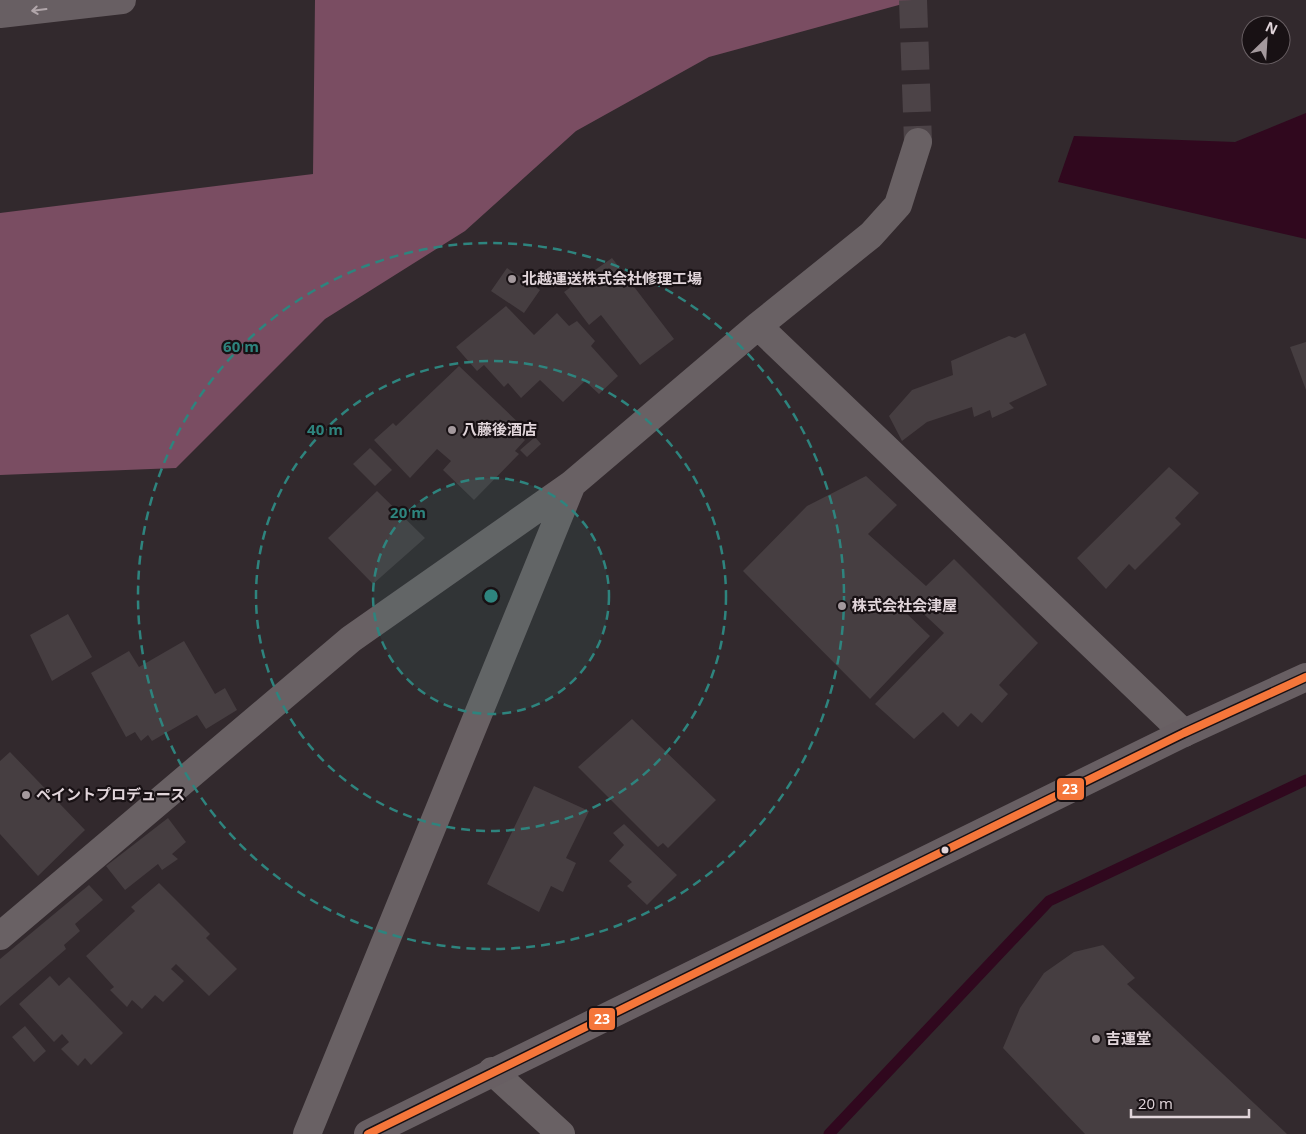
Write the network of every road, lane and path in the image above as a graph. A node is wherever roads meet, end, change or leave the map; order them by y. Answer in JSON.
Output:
{"nodes":[{"id":1,"x":122,"y":0,"type":"edge"},
{"id":2,"x":0,"y":14,"type":"edge"},
{"id":3,"x":918,"y":142,"type":"tunnel mouth"},
{"id":4,"x":758,"y":326,"type":"junction"},
{"id":5,"x":572,"y":484,"type":"junction"},
{"id":6,"x":1306,"y":677,"type":"edge"},
{"id":7,"x":1184,"y":734,"type":"junction"},
{"id":8,"x":0,"y":936,"type":"edge"},
{"id":9,"x":492,"y":1071,"type":"junction"},
{"id":10,"x":307,"y":1134,"type":"edge"},
{"id":11,"x":368,"y":1134,"type":"edge"},
{"id":12,"x":561,"y":1134,"type":"edge"}],
"edges":[{"from":1,"to":2,"type":"highway","one_way":true},
{"from":3,"to":4,"type":"street"},
{"from":4,"to":5,"type":"street"},
{"from":4,"to":7,"type":"street"},
{"from":5,"to":8,"type":"street"},
{"from":5,"to":10,"type":"street"},
{"from":6,"to":7,"type":"highway"},
{"from":7,"to":9,"type":"highway"},
{"from":9,"to":11,"type":"highway"},
{"from":9,"to":12,"type":"street"}]}
